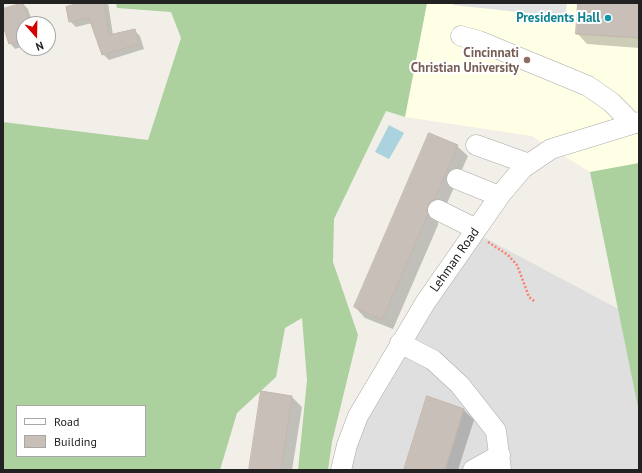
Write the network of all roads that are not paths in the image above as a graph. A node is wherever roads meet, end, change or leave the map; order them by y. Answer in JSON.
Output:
{"nodes":[{"id":1,"x":461,"y":36,"type":"dead end"},
{"id":2,"x":636,"y":123,"type":"edge"},
{"id":3,"x":476,"y":145,"type":"dead end"},
{"id":4,"x":529,"y":164,"type":"junction"},
{"id":5,"x":457,"y":179,"type":"dead end"},
{"id":6,"x":499,"y":196,"type":"junction"},
{"id":7,"x":438,"y":210,"type":"dead end"},
{"id":8,"x":475,"y":231,"type":"junction"},
{"id":9,"x":400,"y":343,"type":"junction"},
{"id":10,"x":500,"y":463,"type":"edge"},
{"id":11,"x":341,"y":470,"type":"edge"},
{"id":12,"x":473,"y":470,"type":"edge"}],
"edges":[{"from":1,"to":2,"type":"street"},
{"from":2,"to":4,"type":"street","name":"Lehman Road"},
{"from":3,"to":4,"type":"street"},
{"from":4,"to":6,"type":"street","name":"Lehman Road"},
{"from":5,"to":6,"type":"street"},
{"from":6,"to":8,"type":"street","name":"Lehman Road"},
{"from":7,"to":8,"type":"street"},
{"from":8,"to":9,"type":"street","name":"Lehman Road"},
{"from":9,"to":10,"type":"street"},
{"from":9,"to":11,"type":"street","name":"Lehman Road"},
{"from":10,"to":12,"type":"street"}]}
